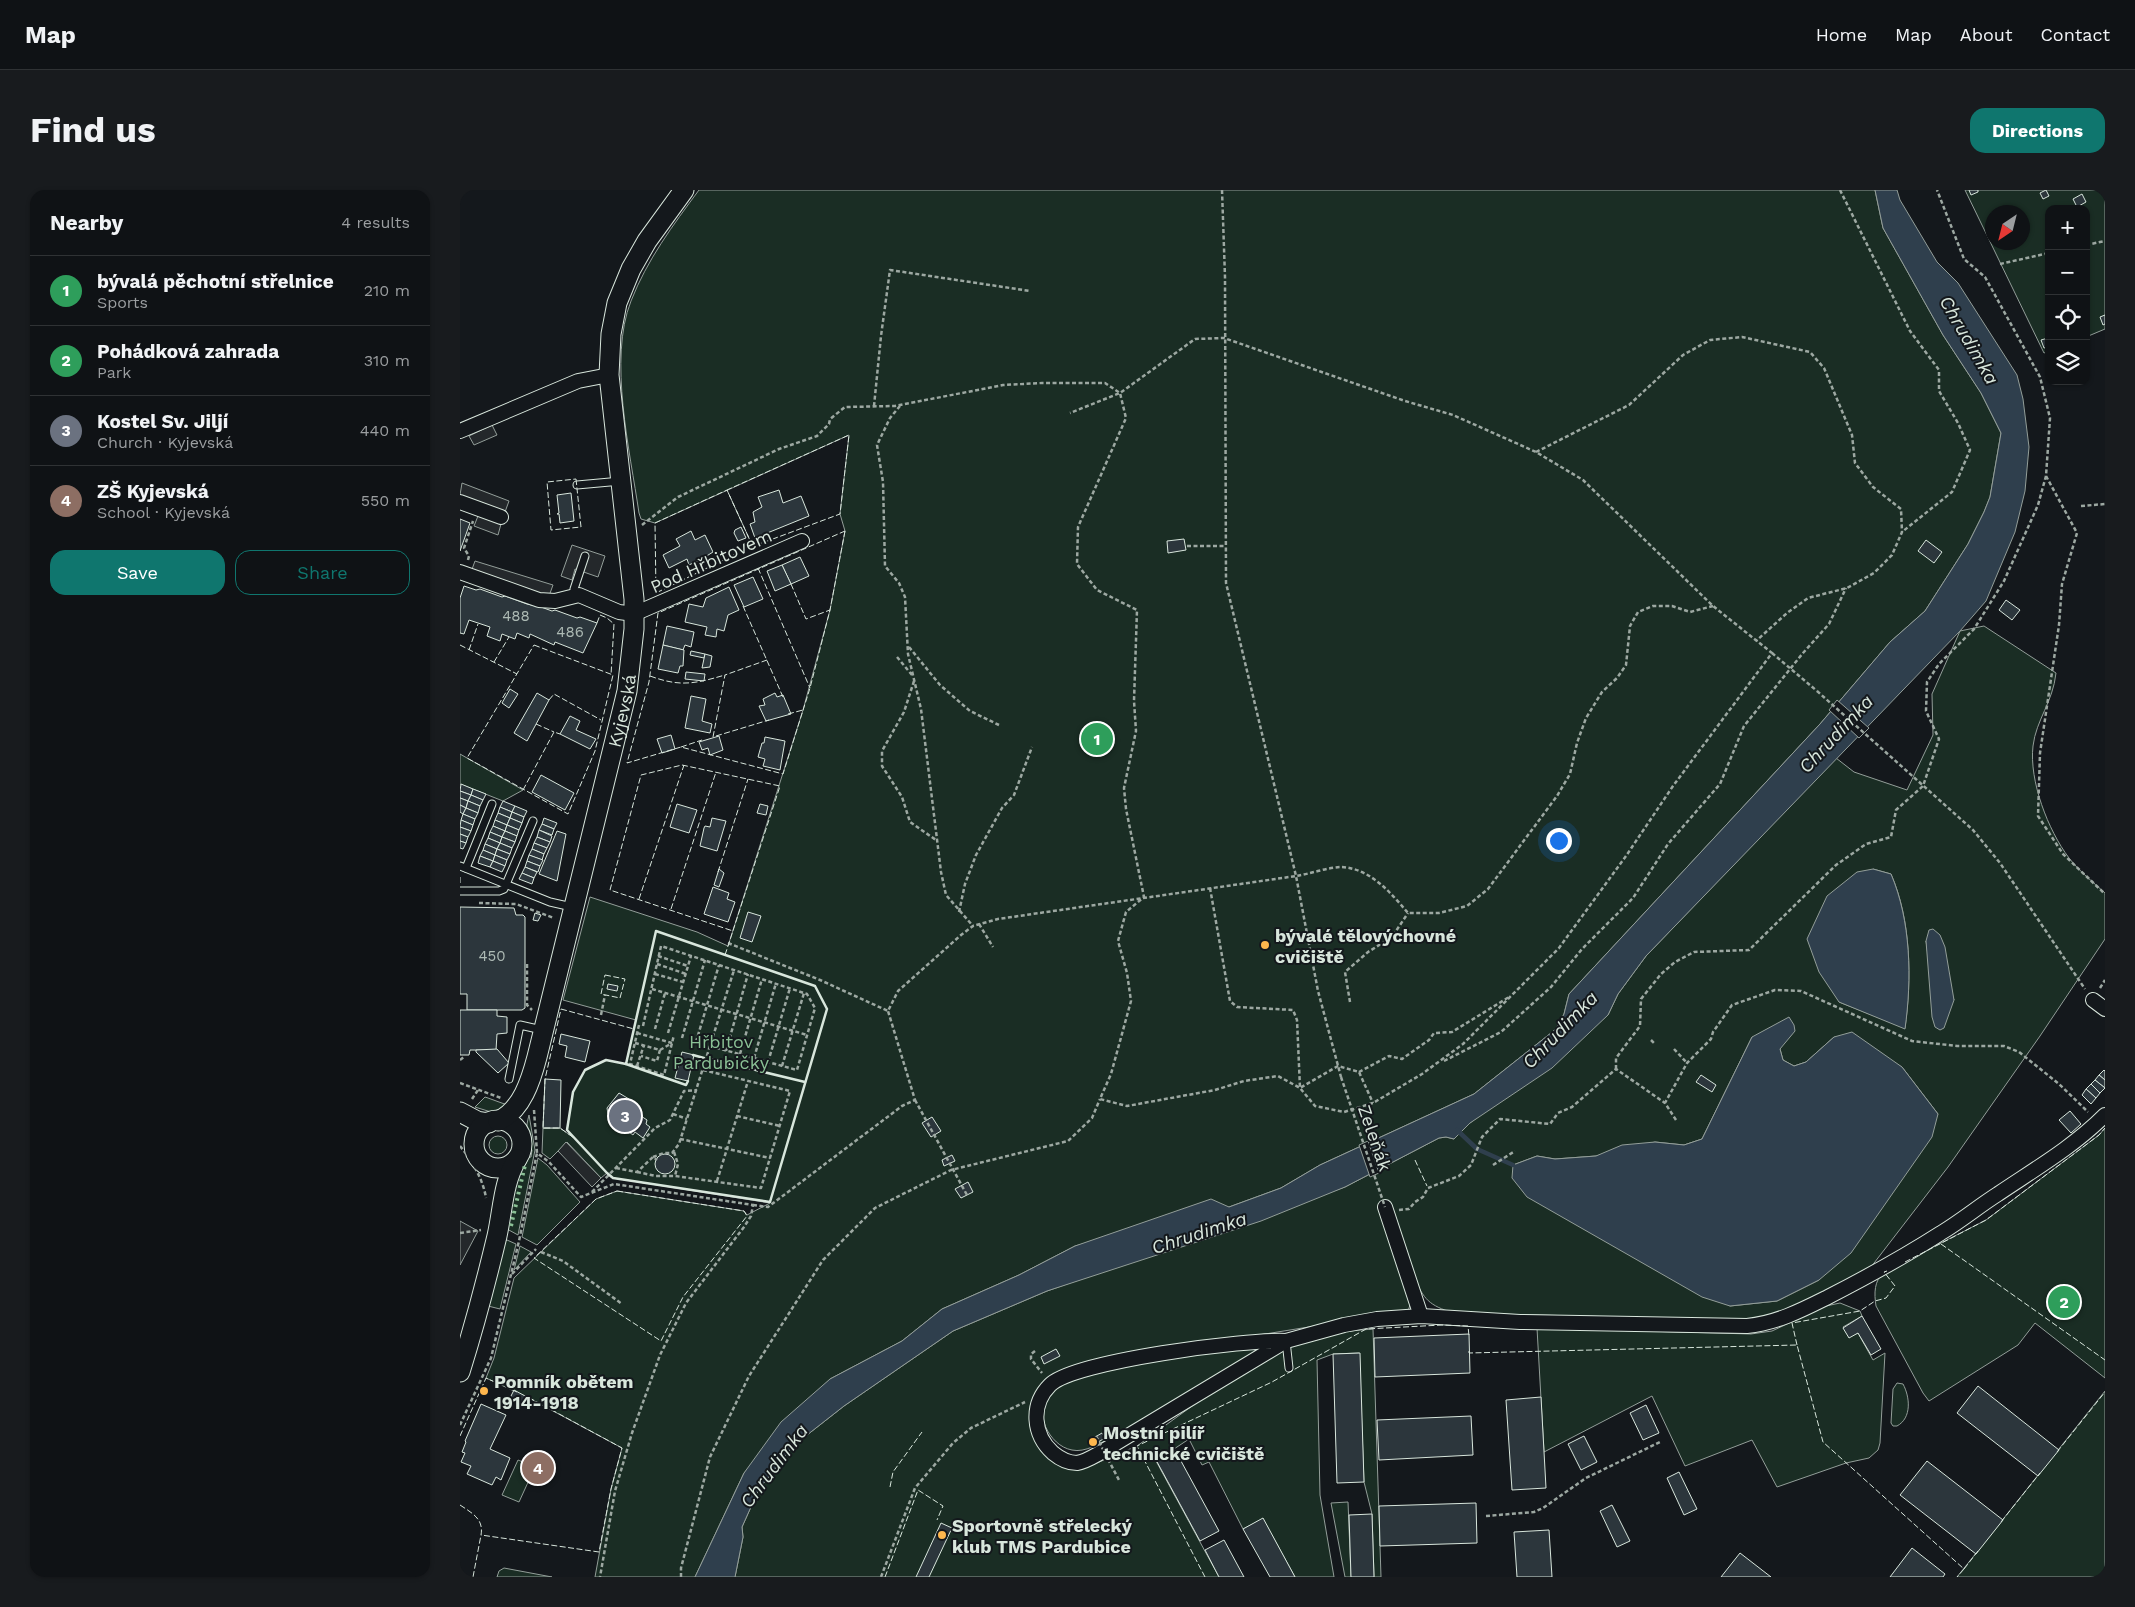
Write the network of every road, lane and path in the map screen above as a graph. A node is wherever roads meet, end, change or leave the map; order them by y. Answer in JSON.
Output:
{"nodes":[{"id":1,"x":684,"y":190,"type":"edge"},
{"id":2,"x":1222,"y":190,"type":"edge"},
{"id":3,"x":1840,"y":190,"type":"edge"},
{"id":4,"x":1936,"y":190,"type":"edge"},
{"id":5,"x":2105,"y":241,"type":"edge"},
{"id":6,"x":2090,"y":244,"type":"edge"},
{"id":7,"x":2045,"y":254,"type":"edge"},
{"id":8,"x":2000,"y":264,"type":"dead end"},
{"id":9,"x":1030,"y":291,"type":"dead end"},
{"id":10,"x":1224,"y":338,"type":"junction"},
{"id":11,"x":609,"y":375,"type":"junction"},
{"id":12,"x":1120,"y":393,"type":"junction"},
{"id":13,"x":874,"y":406,"type":"junction"},
{"id":14,"x":900,"y":406,"type":"junction"},
{"id":15,"x":1070,"y":413,"type":"dead end"},
{"id":16,"x":460,"y":431,"type":"edge"},
{"id":17,"x":1536,"y":452,"type":"junction"},
{"id":18,"x":2046,"y":476,"type":"junction"},
{"id":19,"x":621,"y":481,"type":"junction"},
{"id":20,"x":577,"y":485,"type":"dead end"},
{"id":21,"x":460,"y":502,"type":"edge"},
{"id":22,"x":2105,"y":504,"type":"edge"},
{"id":23,"x":2081,"y":506,"type":"dead end"},
{"id":24,"x":478,"y":508,"type":"junction"},
{"id":25,"x":501,"y":517,"type":"dead end"},
{"id":26,"x":1902,"y":532,"type":"junction"},
{"id":27,"x":628,"y":533,"type":"junction"},
{"id":28,"x":802,"y":541,"type":"dead end"},
{"id":29,"x":1188,"y":546,"type":"dead end"},
{"id":30,"x":1225,"y":546,"type":"junction"},
{"id":31,"x":585,"y":556,"type":"dead end"},
{"id":32,"x":462,"y":572,"type":"edge"},
{"id":33,"x":1846,"y":588,"type":"junction"},
{"id":34,"x":574,"y":595,"type":"junction"},
{"id":35,"x":1713,"y":606,"type":"junction"},
{"id":36,"x":634,"y":614,"type":"junction"},
{"id":37,"x":1756,"y":641,"type":"junction"},
{"id":38,"x":908,"y":645,"type":"junction"},
{"id":39,"x":1772,"y":653,"type":"junction"},
{"id":40,"x":896,"y":656,"type":"dead end"},
{"id":41,"x":914,"y":678,"type":"junction"},
{"id":42,"x":999,"y":725,"type":"dead end"},
{"id":43,"x":1032,"y":747,"type":"dead end"},
{"id":44,"x":1922,"y":785,"type":"junction"},
{"id":45,"x":492,"y":804,"type":"dead end"},
{"id":46,"x":533,"y":821,"type":"dead end"},
{"id":47,"x":937,"y":841,"type":"junction"},
{"id":48,"x":463,"y":867,"type":"edge"},
{"id":49,"x":1296,"y":876,"type":"junction"},
{"id":50,"x":507,"y":885,"type":"junction"},
{"id":51,"x":1210,"y":888,"type":"junction"},
{"id":52,"x":460,"y":891,"type":"edge"},
{"id":53,"x":2105,"y":894,"type":"edge"},
{"id":54,"x":1144,"y":897,"type":"junction"},
{"id":55,"x":478,"y":903,"type":"dead end"},
{"id":56,"x":575,"y":908,"type":"junction"},
{"id":57,"x":959,"y":912,"type":"junction"},
{"id":58,"x":1408,"y":913,"type":"junction"},
{"id":59,"x":557,"y":918,"type":"dead end"},
{"id":60,"x":979,"y":924,"type":"junction"},
{"id":61,"x":973,"y":926,"type":"junction"},
{"id":62,"x":728,"y":943,"type":"dead end"},
{"id":63,"x":993,"y":947,"type":"dead end"},
{"id":64,"x":658,"y":956,"type":"junction"},
{"id":65,"x":692,"y":956,"type":"junction"},
{"id":66,"x":705,"y":960,"type":"junction"},
{"id":67,"x":527,"y":964,"type":"dead end"},
{"id":68,"x":657,"y":964,"type":"junction"},
{"id":69,"x":720,"y":965,"type":"junction"},
{"id":70,"x":688,"y":966,"type":"junction"},
{"id":71,"x":734,"y":970,"type":"junction"},
{"id":72,"x":655,"y":974,"type":"junction"},
{"id":73,"x":686,"y":974,"type":"junction"},
{"id":74,"x":748,"y":974,"type":"junction"},
{"id":75,"x":762,"y":979,"type":"junction"},
{"id":76,"x":684,"y":982,"type":"junction"},
{"id":77,"x":776,"y":984,"type":"junction"},
{"id":78,"x":790,"y":988,"type":"junction"},
{"id":79,"x":652,"y":989,"type":"junction"},
{"id":80,"x":665,"y":993,"type":"junction"},
{"id":81,"x":804,"y":993,"type":"junction"},
{"id":82,"x":1515,"y":994,"type":"junction"},
{"id":83,"x":605,"y":995,"type":"dead end"},
{"id":84,"x":679,"y":997,"type":"junction"},
{"id":85,"x":2093,"y":1000,"type":"joint"},
{"id":86,"x":693,"y":1001,"type":"junction"},
{"id":87,"x":1350,"y":1002,"type":"dead end"},
{"id":88,"x":527,"y":1005,"type":"dead end"},
{"id":89,"x":707,"y":1005,"type":"junction"},
{"id":90,"x":722,"y":1009,"type":"junction"},
{"id":91,"x":2105,"y":1009,"type":"edge"},
{"id":92,"x":888,"y":1011,"type":"junction"},
{"id":93,"x":736,"y":1014,"type":"junction"},
{"id":94,"x":601,"y":1015,"type":"dead end"},
{"id":95,"x":750,"y":1018,"type":"junction"},
{"id":96,"x":765,"y":1022,"type":"junction"},
{"id":97,"x":639,"y":1025,"type":"dead end"},
{"id":98,"x":644,"y":1026,"type":"dead end"},
{"id":99,"x":779,"y":1026,"type":"junction"},
{"id":100,"x":655,"y":1030,"type":"dead end"},
{"id":101,"x":793,"y":1030,"type":"junction"},
{"id":102,"x":637,"y":1033,"type":"junction"},
{"id":103,"x":668,"y":1033,"type":"dead end"},
{"id":104,"x":543,"y":1035,"type":"junction"},
{"id":105,"x":674,"y":1035,"type":"dead end"},
{"id":106,"x":807,"y":1035,"type":"junction"},
{"id":107,"x":682,"y":1038,"type":"dead end"},
{"id":108,"x":1651,"y":1040,"type":"dead end"},
{"id":109,"x":696,"y":1042,"type":"dead end"},
{"id":110,"x":635,"y":1043,"type":"junction"},
{"id":111,"x":672,"y":1043,"type":"junction"},
{"id":112,"x":1655,"y":1044,"type":"dead end"},
{"id":113,"x":644,"y":1045,"type":"junction"},
{"id":114,"x":710,"y":1046,"type":"junction"},
{"id":115,"x":1674,"y":1049,"type":"dead end"},
{"id":116,"x":660,"y":1050,"type":"junction"},
{"id":117,"x":726,"y":1051,"type":"junction"},
{"id":118,"x":740,"y":1054,"type":"junction"},
{"id":119,"x":641,"y":1056,"type":"junction"},
{"id":120,"x":464,"y":1057,"type":"dead end"},
{"id":121,"x":754,"y":1058,"type":"junction"},
{"id":122,"x":460,"y":1060,"type":"edge"},
{"id":123,"x":768,"y":1062,"type":"junction"},
{"id":124,"x":1438,"y":1063,"type":"junction"},
{"id":125,"x":1688,"y":1063,"type":"junction"},
{"id":126,"x":637,"y":1066,"type":"junction"},
{"id":127,"x":782,"y":1066,"type":"junction"},
{"id":128,"x":1338,"y":1066,"type":"junction"},
{"id":129,"x":1616,"y":1069,"type":"junction"},
{"id":130,"x":703,"y":1070,"type":"junction"},
{"id":131,"x":1359,"y":1072,"type":"junction"},
{"id":132,"x":509,"y":1080,"type":"dead end"},
{"id":133,"x":748,"y":1081,"type":"junction"},
{"id":134,"x":460,"y":1083,"type":"edge"},
{"id":135,"x":1300,"y":1088,"type":"junction"},
{"id":136,"x":697,"y":1090,"type":"junction"},
{"id":137,"x":503,"y":1098,"type":"dead end"},
{"id":138,"x":1100,"y":1099,"type":"junction"},
{"id":139,"x":916,"y":1100,"type":"junction"},
{"id":140,"x":1374,"y":1103,"type":"junction"},
{"id":141,"x":1665,"y":1103,"type":"junction"},
{"id":142,"x":535,"y":1110,"type":"dead end"},
{"id":143,"x":460,"y":1112,"type":"edge"},
{"id":144,"x":673,"y":1114,"type":"junction"},
{"id":145,"x":737,"y":1116,"type":"junction"},
{"id":146,"x":687,"y":1118,"type":"junction"},
{"id":147,"x":1676,"y":1120,"type":"dead end"},
{"id":148,"x":494,"y":1122,"type":"junction"},
{"id":149,"x":2103,"y":1122,"type":"edge"},
{"id":150,"x":780,"y":1126,"type":"junction"},
{"id":151,"x":460,"y":1129,"type":"edge"},
{"id":152,"x":680,"y":1140,"type":"junction"},
{"id":153,"x":726,"y":1149,"type":"junction"},
{"id":154,"x":519,"y":1150,"type":"junction"},
{"id":155,"x":472,"y":1151,"type":"edge"},
{"id":156,"x":1514,"y":1151,"type":"dead end"},
{"id":157,"x":674,"y":1152,"type":"junction"},
{"id":158,"x":537,"y":1153,"type":"junction"},
{"id":159,"x":653,"y":1157,"type":"junction"},
{"id":160,"x":770,"y":1158,"type":"junction"},
{"id":161,"x":657,"y":1160,"type":"dead end"},
{"id":162,"x":1493,"y":1165,"type":"dead end"},
{"id":163,"x":616,"y":1168,"type":"junction"},
{"id":164,"x":637,"y":1172,"type":"junction"},
{"id":165,"x":675,"y":1176,"type":"junction"},
{"id":166,"x":717,"y":1181,"type":"junction"},
{"id":167,"x":591,"y":1193,"type":"junction"},
{"id":168,"x":967,"y":1195,"type":"dead end"},
{"id":169,"x":488,"y":1205,"type":"dead end"},
{"id":170,"x":753,"y":1205,"type":"junction"},
{"id":171,"x":1387,"y":1212,"type":"junction"},
{"id":172,"x":492,"y":1231,"type":"junction"},
{"id":173,"x":460,"y":1233,"type":"edge"},
{"id":174,"x":536,"y":1249,"type":"dead end"},
{"id":175,"x":541,"y":1252,"type":"dead end"},
{"id":176,"x":511,"y":1275,"type":"junction"},
{"id":177,"x":622,"y":1304,"type":"dead end"},
{"id":178,"x":1420,"y":1316,"type":"junction"},
{"id":179,"x":1286,"y":1341,"type":"junction"},
{"id":180,"x":1035,"y":1351,"type":"dead end"},
{"id":181,"x":1289,"y":1368,"type":"dead end"},
{"id":182,"x":460,"y":1372,"type":"edge"},
{"id":183,"x":1047,"y":1388,"type":"junction"},
{"id":184,"x":460,"y":1425,"type":"edge"},
{"id":185,"x":1096,"y":1436,"type":"dead end"},
{"id":186,"x":1662,"y":1441,"type":"dead end"},
{"id":187,"x":1120,"y":1482,"type":"dead end"},
{"id":188,"x":1486,"y":1516,"type":"dead end"},
{"id":189,"x":600,"y":1577,"type":"edge"},
{"id":190,"x":681,"y":1577,"type":"edge"},
{"id":191,"x":881,"y":1577,"type":"edge"}],
"edges":[{"from":1,"to":11,"type":"street","name":"Kyjevská"},
{"from":2,"to":10,"type":"path","name":"Zeleňák"},
{"from":3,"to":26,"type":"path"},
{"from":4,"to":18,"type":"path"},
{"from":5,"to":6,"type":"path"},
{"from":7,"to":8,"type":"path"},
{"from":9,"to":13,"type":"path"},
{"from":10,"to":12,"type":"path"},
{"from":10,"to":17,"type":"path"},
{"from":10,"to":30,"type":"path","name":"Zeleňák"},
{"from":11,"to":16,"type":"street"},
{"from":11,"to":19,"type":"street","name":"Kyjevská"},
{"from":12,"to":14,"type":"path"},
{"from":12,"to":15,"type":"path"},
{"from":12,"to":54,"type":"path"},
{"from":13,"to":14,"type":"path"},
{"from":13,"to":27,"type":"path"},
{"from":14,"to":38,"type":"path"},
{"from":17,"to":26,"type":"path"},
{"from":17,"to":35,"type":"path"},
{"from":18,"to":44,"type":"path"},
{"from":18,"to":53,"type":"path"},
{"from":19,"to":20,"type":"lane"},
{"from":19,"to":27,"type":"street","name":"Kyjevská"},
{"from":21,"to":24,"type":"street"},
{"from":22,"to":23,"type":"path"},
{"from":24,"to":25,"type":"street"},
{"from":24,"to":32,"type":"path"},
{"from":26,"to":33,"type":"path"},
{"from":27,"to":36,"type":"street","name":"Kyjevská"},
{"from":28,"to":36,"type":"street","name":"Pod Hřbitovem"},
{"from":29,"to":30,"type":"path"},
{"from":30,"to":49,"type":"path","name":"Zeleňák"},
{"from":31,"to":34,"type":"lane"},
{"from":32,"to":34,"type":"street"},
{"from":33,"to":37,"type":"path"},
{"from":33,"to":124,"type":"path"},
{"from":34,"to":36,"type":"street"},
{"from":35,"to":37,"type":"path"},
{"from":35,"to":58,"type":"path"},
{"from":36,"to":56,"type":"street","name":"Kyjevská"},
{"from":37,"to":39,"type":"path"},
{"from":38,"to":41,"type":"path"},
{"from":38,"to":42,"type":"path"},
{"from":39,"to":44,"type":"path","bridge":true},
{"from":39,"to":82,"type":"path"},
{"from":40,"to":41,"type":"path"},
{"from":41,"to":47,"type":"path"},
{"from":41,"to":47,"type":"path"},
{"from":43,"to":57,"type":"path"},
{"from":44,"to":85,"type":"path"},
{"from":44,"to":129,"type":"path"},
{"from":45,"to":48,"type":"lane"},
{"from":46,"to":50,"type":"lane"},
{"from":47,"to":57,"type":"path"},
{"from":48,"to":50,"type":"lane"},
{"from":49,"to":51,"type":"path"},
{"from":49,"to":58,"type":"path"},
{"from":49,"to":128,"type":"path","name":"Zeleňák"},
{"from":50,"to":52,"type":"lane"},
{"from":50,"to":56,"type":"lane"},
{"from":51,"to":54,"type":"path"},
{"from":51,"to":135,"type":"path"},
{"from":54,"to":60,"type":"path"},
{"from":54,"to":138,"type":"path"},
{"from":55,"to":59,"type":"path"},
{"from":56,"to":104,"type":"street","name":"Kyjevská"},
{"from":57,"to":61,"type":"path"},
{"from":58,"to":87,"type":"path"},
{"from":60,"to":61,"type":"path"},
{"from":60,"to":63,"type":"path"},
{"from":61,"to":92,"type":"path"},
{"from":62,"to":92,"type":"path"},
{"from":64,"to":65,"type":"path"},
{"from":64,"to":68,"type":"path"},
{"from":64,"to":70,"type":"path"},
{"from":65,"to":66,"type":"path"},
{"from":65,"to":70,"type":"path"},
{"from":66,"to":69,"type":"path"},
{"from":66,"to":86,"type":"path"},
{"from":67,"to":88,"type":"path"},
{"from":68,"to":72,"type":"path"},
{"from":68,"to":73,"type":"path"},
{"from":69,"to":71,"type":"path"},
{"from":69,"to":89,"type":"path"},
{"from":70,"to":73,"type":"path"},
{"from":71,"to":74,"type":"path"},
{"from":71,"to":90,"type":"path"},
{"from":72,"to":76,"type":"path"},
{"from":72,"to":79,"type":"path"},
{"from":73,"to":76,"type":"path"},
{"from":74,"to":75,"type":"path"},
{"from":74,"to":93,"type":"path"},
{"from":75,"to":77,"type":"path"},
{"from":75,"to":95,"type":"path"},
{"from":76,"to":84,"type":"path"},
{"from":77,"to":78,"type":"path"},
{"from":77,"to":96,"type":"path"},
{"from":78,"to":81,"type":"path"},
{"from":78,"to":99,"type":"path"},
{"from":79,"to":80,"type":"path"},
{"from":79,"to":98,"type":"path"},
{"from":80,"to":84,"type":"path"},
{"from":80,"to":100,"type":"path"},
{"from":81,"to":101,"type":"path"},
{"from":81,"to":106,"type":"path"},
{"from":82,"to":124,"type":"path"},
{"from":82,"to":131,"type":"path"},
{"from":83,"to":94,"type":"path"},
{"from":84,"to":86,"type":"path"},
{"from":84,"to":103,"type":"path"},
{"from":85,"to":91,"type":"street"},
{"from":86,"to":89,"type":"path"},
{"from":86,"to":107,"type":"path"},
{"from":89,"to":90,"type":"path"},
{"from":89,"to":109,"type":"path"},
{"from":90,"to":93,"type":"path"},
{"from":90,"to":114,"type":"path"},
{"from":92,"to":139,"type":"path"},
{"from":93,"to":95,"type":"path"},
{"from":93,"to":117,"type":"path"},
{"from":95,"to":96,"type":"path"},
{"from":95,"to":118,"type":"path"},
{"from":96,"to":99,"type":"path"},
{"from":96,"to":121,"type":"path"},
{"from":97,"to":102,"type":"path"},
{"from":99,"to":101,"type":"path"},
{"from":99,"to":123,"type":"path"},
{"from":101,"to":106,"type":"path"},
{"from":101,"to":127,"type":"path"},
{"from":102,"to":110,"type":"path"},
{"from":102,"to":111,"type":"path"},
{"from":104,"to":132,"type":"lane"},
{"from":104,"to":148,"type":"street","name":"Kyjevská"},
{"from":104,"to":154,"type":"street","name":"Kyjevská"},
{"from":105,"to":111,"type":"path"},
{"from":106,"to":127,"type":"path"},
{"from":108,"to":112,"type":"path"},
{"from":110,"to":113,"type":"path"},
{"from":110,"to":126,"type":"path"},
{"from":111,"to":116,"type":"path"},
{"from":111,"to":126,"type":"path"},
{"from":113,"to":116,"type":"path"},
{"from":113,"to":119,"type":"path"},
{"from":114,"to":117,"type":"path"},
{"from":114,"to":130,"type":"path"},
{"from":115,"to":125,"type":"path"},
{"from":116,"to":119,"type":"path"},
{"from":117,"to":118,"type":"path"},
{"from":118,"to":121,"type":"path"},
{"from":119,"to":126,"type":"path"},
{"from":120,"to":122,"type":"path"},
{"from":121,"to":123,"type":"path"},
{"from":123,"to":127,"type":"path"},
{"from":124,"to":140,"type":"path"},
{"from":125,"to":141,"type":"path"},
{"from":125,"to":149,"type":"path"},
{"from":128,"to":131,"type":"path"},
{"from":128,"to":135,"type":"path"},
{"from":128,"to":171,"type":"path","name":"Zeleňák","bridge":true},
{"from":129,"to":141,"type":"path"},
{"from":129,"to":171,"type":"path"},
{"from":130,"to":133,"type":"path"},
{"from":130,"to":136,"type":"path"},
{"from":131,"to":140,"type":"path"},
{"from":133,"to":145,"type":"path"},
{"from":133,"to":150,"type":"path"},
{"from":134,"to":137,"type":"path"},
{"from":135,"to":138,"type":"path"},
{"from":135,"to":140,"type":"path"},
{"from":136,"to":144,"type":"path"},
{"from":136,"to":146,"type":"path"},
{"from":138,"to":190,"type":"path"},
{"from":139,"to":168,"type":"path","bridge":true},
{"from":139,"to":170,"type":"path"},
{"from":141,"to":147,"type":"path"},
{"from":142,"to":158,"type":"path"},
{"from":143,"to":148,"type":"street"},
{"from":144,"to":146,"type":"path"},
{"from":144,"to":163,"type":"path"},
{"from":145,"to":150,"type":"path"},
{"from":145,"to":153,"type":"path"},
{"from":146,"to":152,"type":"path"},
{"from":148,"to":154,"type":"street"},
{"from":148,"to":155,"type":"street"},
{"from":149,"to":178,"type":"street"},
{"from":150,"to":160,"type":"path"},
{"from":151,"to":155,"type":"street","name":"Kyjevská"},
{"from":152,"to":153,"type":"path"},
{"from":152,"to":157,"type":"path"},
{"from":153,"to":160,"type":"path"},
{"from":153,"to":166,"type":"path"},
{"from":154,"to":155,"type":"street"},
{"from":154,"to":172,"type":"street","name":"Kyjevská"},
{"from":155,"to":169,"type":"path"},
{"from":155,"to":172,"type":"street","name":"Kyjevská"},
{"from":156,"to":162,"type":"path"},
{"from":157,"to":159,"type":"path"},
{"from":157,"to":165,"type":"path"},
{"from":158,"to":167,"type":"path"},
{"from":158,"to":176,"type":"path"},
{"from":159,"to":161,"type":"path"},
{"from":159,"to":164,"type":"path"},
{"from":160,"to":166,"type":"path"},
{"from":163,"to":164,"type":"path"},
{"from":163,"to":167,"type":"path"},
{"from":164,"to":165,"type":"path"},
{"from":165,"to":166,"type":"path"},
{"from":167,"to":170,"type":"path"},
{"from":170,"to":189,"type":"path"},
{"from":171,"to":178,"type":"street"},
{"from":172,"to":173,"type":"path"},
{"from":172,"to":182,"type":"street","name":"Kyjevská"},
{"from":174,"to":176,"type":"path"},
{"from":175,"to":177,"type":"path"},
{"from":176,"to":184,"type":"path"},
{"from":178,"to":179,"type":"street"},
{"from":179,"to":181,"type":"lane"},
{"from":179,"to":183,"type":"street"},
{"from":179,"to":183,"type":"street"},
{"from":180,"to":183,"type":"path"},
{"from":183,"to":191,"type":"path"},
{"from":185,"to":187,"type":"path","bridge":true},
{"from":186,"to":188,"type":"path"}]}
